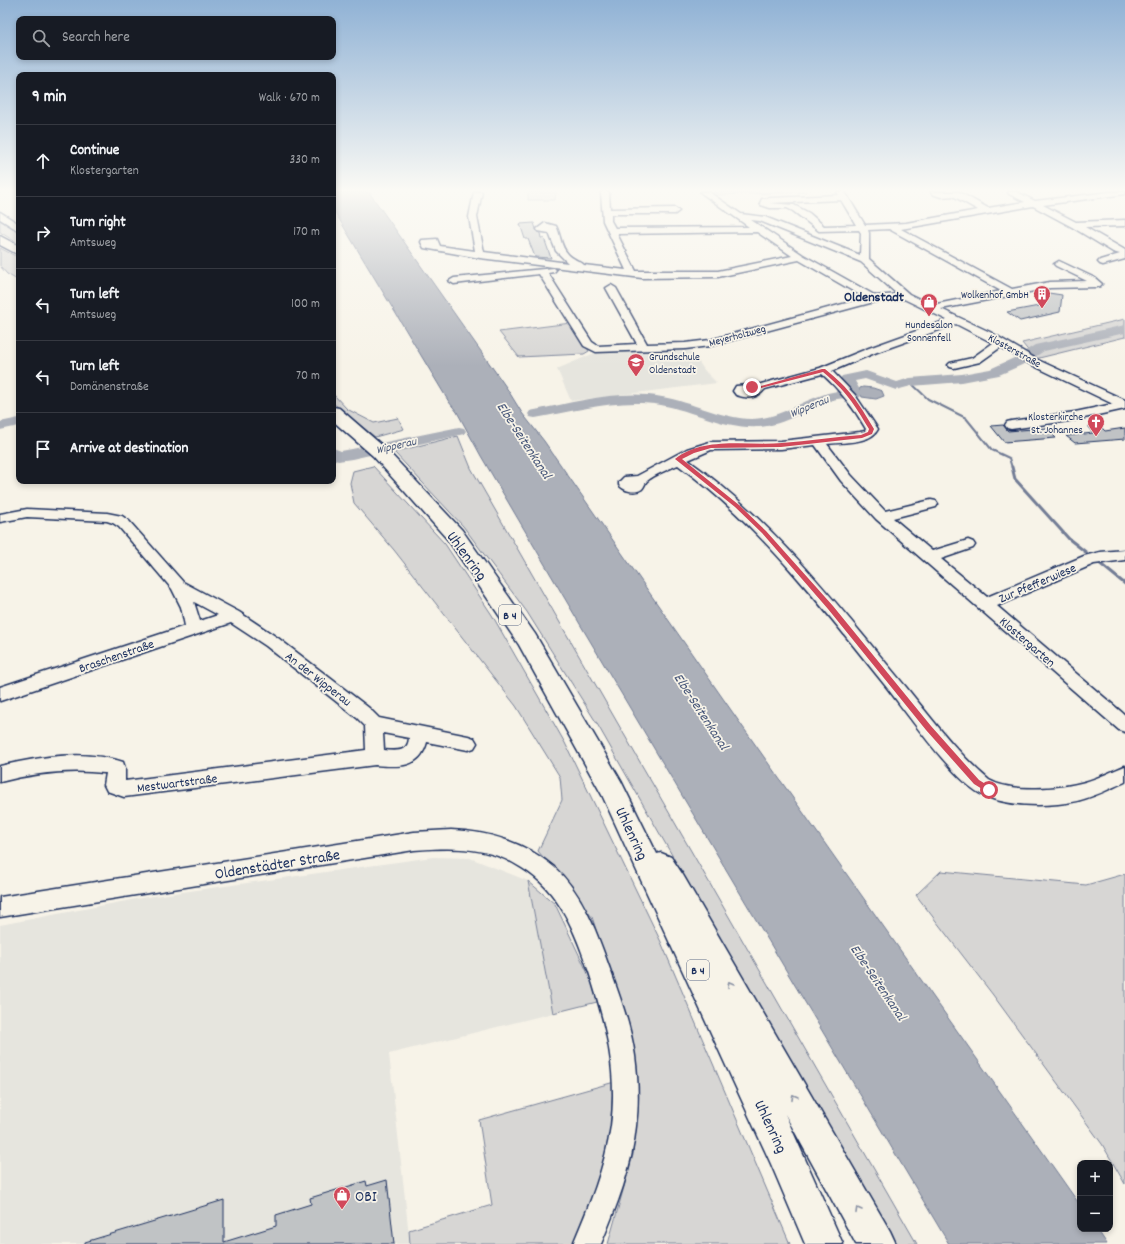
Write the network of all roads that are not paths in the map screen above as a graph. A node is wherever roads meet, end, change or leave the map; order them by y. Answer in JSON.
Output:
{"nodes":[{"id":1,"x":449,"y":250,"type":"edge"},
{"id":2,"x":479,"y":250,"type":"edge"},
{"id":3,"x":559,"y":250,"type":"edge"},
{"id":4,"x":621,"y":250,"type":"edge"},
{"id":5,"x":798,"y":250,"type":"edge"},
{"id":6,"x":838,"y":250,"type":"edge"},
{"id":7,"x":864,"y":250,"type":"edge"},
{"id":8,"x":933,"y":250,"type":"edge"},
{"id":9,"x":791,"y":251,"type":"joint"},
{"id":10,"x":1125,"y":254,"type":"edge"},
{"id":11,"x":480,"y":255,"type":"junction"},
{"id":12,"x":800,"y":257,"type":"junction"},
{"id":13,"x":864,"y":260,"type":"junction"},
{"id":14,"x":1103,"y":262,"type":"dead end"},
{"id":15,"x":1059,"y":264,"type":"dead end"},
{"id":16,"x":576,"y":268,"type":"junction"},
{"id":17,"x":546,"y":269,"type":"junction"},
{"id":18,"x":632,"y":274,"type":"junction"},
{"id":19,"x":454,"y":281,"type":"dead end"},
{"id":20,"x":611,"y":288,"type":"dead end"},
{"id":21,"x":1011,"y":293,"type":"junction"},
{"id":22,"x":905,"y":296,"type":"junction"},
{"id":23,"x":874,"y":299,"type":"junction"},
{"id":24,"x":931,"y":308,"type":"junction"},
{"id":25,"x":956,"y":320,"type":"junction"},
{"id":26,"x":1001,"y":342,"type":"junction"},
{"id":27,"x":644,"y":348,"type":"junction"},
{"id":28,"x":954,"y":365,"type":"dead end"},
{"id":29,"x":824,"y":370,"type":"junction"},
{"id":30,"x":761,"y":387,"type":"dead end"},
{"id":31,"x":1125,"y":405,"type":"edge"},
{"id":32,"x":336,"y":414,"type":"edge"},
{"id":33,"x":1011,"y":425,"type":"dead end"},
{"id":34,"x":818,"y":441,"type":"junction"},
{"id":35,"x":678,"y":459,"type":"junction"},
{"id":36,"x":640,"y":480,"type":"dead end"},
{"id":37,"x":931,"y":504,"type":"dead end"},
{"id":38,"x":881,"y":516,"type":"junction"},
{"id":39,"x":0,"y":518,"type":"edge"},
{"id":40,"x":968,"y":544,"type":"dead end"},
{"id":41,"x":1125,"y":555,"type":"edge"},
{"id":42,"x":930,"y":557,"type":"junction"},
{"id":43,"x":178,"y":586,"type":"junction"},
{"id":44,"x":986,"y":604,"type":"junction"},
{"id":45,"x":233,"y":616,"type":"junction"},
{"id":46,"x":194,"y":629,"type":"junction"},
{"id":47,"x":0,"y":694,"type":"edge"},
{"id":48,"x":374,"y":724,"type":"junction"},
{"id":49,"x":1125,"y":725,"type":"edge"},
{"id":50,"x":418,"y":733,"type":"junction"},
{"id":51,"x":468,"y":743,"type":"dead end"},
{"id":52,"x":375,"y":757,"type":"junction"},
{"id":53,"x":0,"y":774,"type":"edge"},
{"id":54,"x":1125,"y":774,"type":"edge"},
{"id":55,"x":612,"y":789,"type":"junction"},
{"id":56,"x":0,"y":907,"type":"edge"},
{"id":57,"x":784,"y":1151,"type":"junction"},
{"id":58,"x":587,"y":1244,"type":"edge"},
{"id":59,"x":808,"y":1244,"type":"edge"},
{"id":60,"x":824,"y":1244,"type":"edge"},
{"id":61,"x":877,"y":1244,"type":"edge"}],
"edges":[{"from":1,"to":11,"type":"street"},
{"from":2,"to":11,"type":"street"},
{"from":3,"to":16,"type":"street"},
{"from":4,"to":18,"type":"street"},
{"from":5,"to":9,"type":"street"},
{"from":6,"to":13,"type":"street"},
{"from":7,"to":13,"type":"street"},
{"from":8,"to":21,"type":"street"},
{"from":9,"to":12,"type":"street"},
{"from":10,"to":14,"type":"street"},
{"from":11,"to":17,"type":"street"},
{"from":12,"to":18,"type":"street"},
{"from":12,"to":23,"type":"street"},
{"from":13,"to":22,"type":"street","name":"Klosterstraße"},
{"from":15,"to":21,"type":"street"},
{"from":16,"to":17,"type":"street"},
{"from":16,"to":18,"type":"street"},
{"from":17,"to":19,"type":"street"},
{"from":17,"to":27,"type":"street","name":"Meyerholzweg"},
{"from":20,"to":27,"type":"street"},
{"from":21,"to":24,"type":"street"},
{"from":22,"to":23,"type":"street","name":"Meyerholzweg"},
{"from":22,"to":24,"type":"street","name":"Klosterstraße"},
{"from":23,"to":27,"type":"street","name":"Meyerholzweg"},
{"from":24,"to":25,"type":"street","name":"Klosterstraße"},
{"from":25,"to":26,"type":"street","name":"Klosterstraße"},
{"from":25,"to":29,"type":"street"},
{"from":26,"to":28,"type":"street"},
{"from":26,"to":31,"type":"street","name":"Klosterstraße"},
{"from":29,"to":30,"type":"street"},
{"from":29,"to":34,"type":"street"},
{"from":31,"to":33,"type":"street"},
{"from":32,"to":55,"type":"highway","name":"Uhlenring","number":"B 4"},
{"from":34,"to":35,"type":"street"},
{"from":34,"to":38,"type":"street","name":"Klostergarten"},
{"from":35,"to":36,"type":"street"},
{"from":35,"to":54,"type":"street"},
{"from":37,"to":38,"type":"street"},
{"from":38,"to":42,"type":"street","name":"Klostergarten"},
{"from":39,"to":43,"type":"street","name":"An der Wipperau"},
{"from":40,"to":42,"type":"street"},
{"from":41,"to":44,"type":"street","name":"Zur Pfefferwiese"},
{"from":42,"to":44,"type":"street","name":"Klostergarten"},
{"from":43,"to":45,"type":"street","name":"An der Wipperau"},
{"from":43,"to":46,"type":"street","name":"An der Wipperau"},
{"from":44,"to":49,"type":"street","name":"Klostergarten"},
{"from":45,"to":46,"type":"street","name":"Braschenstraße"},
{"from":45,"to":48,"type":"street","name":"An der Wipperau"},
{"from":46,"to":47,"type":"street","name":"Braschenstraße"},
{"from":48,"to":50,"type":"street"},
{"from":48,"to":52,"type":"street"},
{"from":50,"to":51,"type":"street"},
{"from":50,"to":52,"type":"street","name":"Mestwartstraße"},
{"from":52,"to":53,"type":"street","name":"Mestwartstraße"},
{"from":55,"to":57,"type":"highway","name":"Uhlenring","number":"B 4"},
{"from":61,"to":55,"type":"highway","one_way":true},
{"from":56,"to":58,"type":"street","name":"Oldenstädter Straße"},
{"from":57,"to":59,"type":"highway"},
{"from":57,"to":60,"type":"highway","name":"Uhlenring","number":"B 4"}]}
